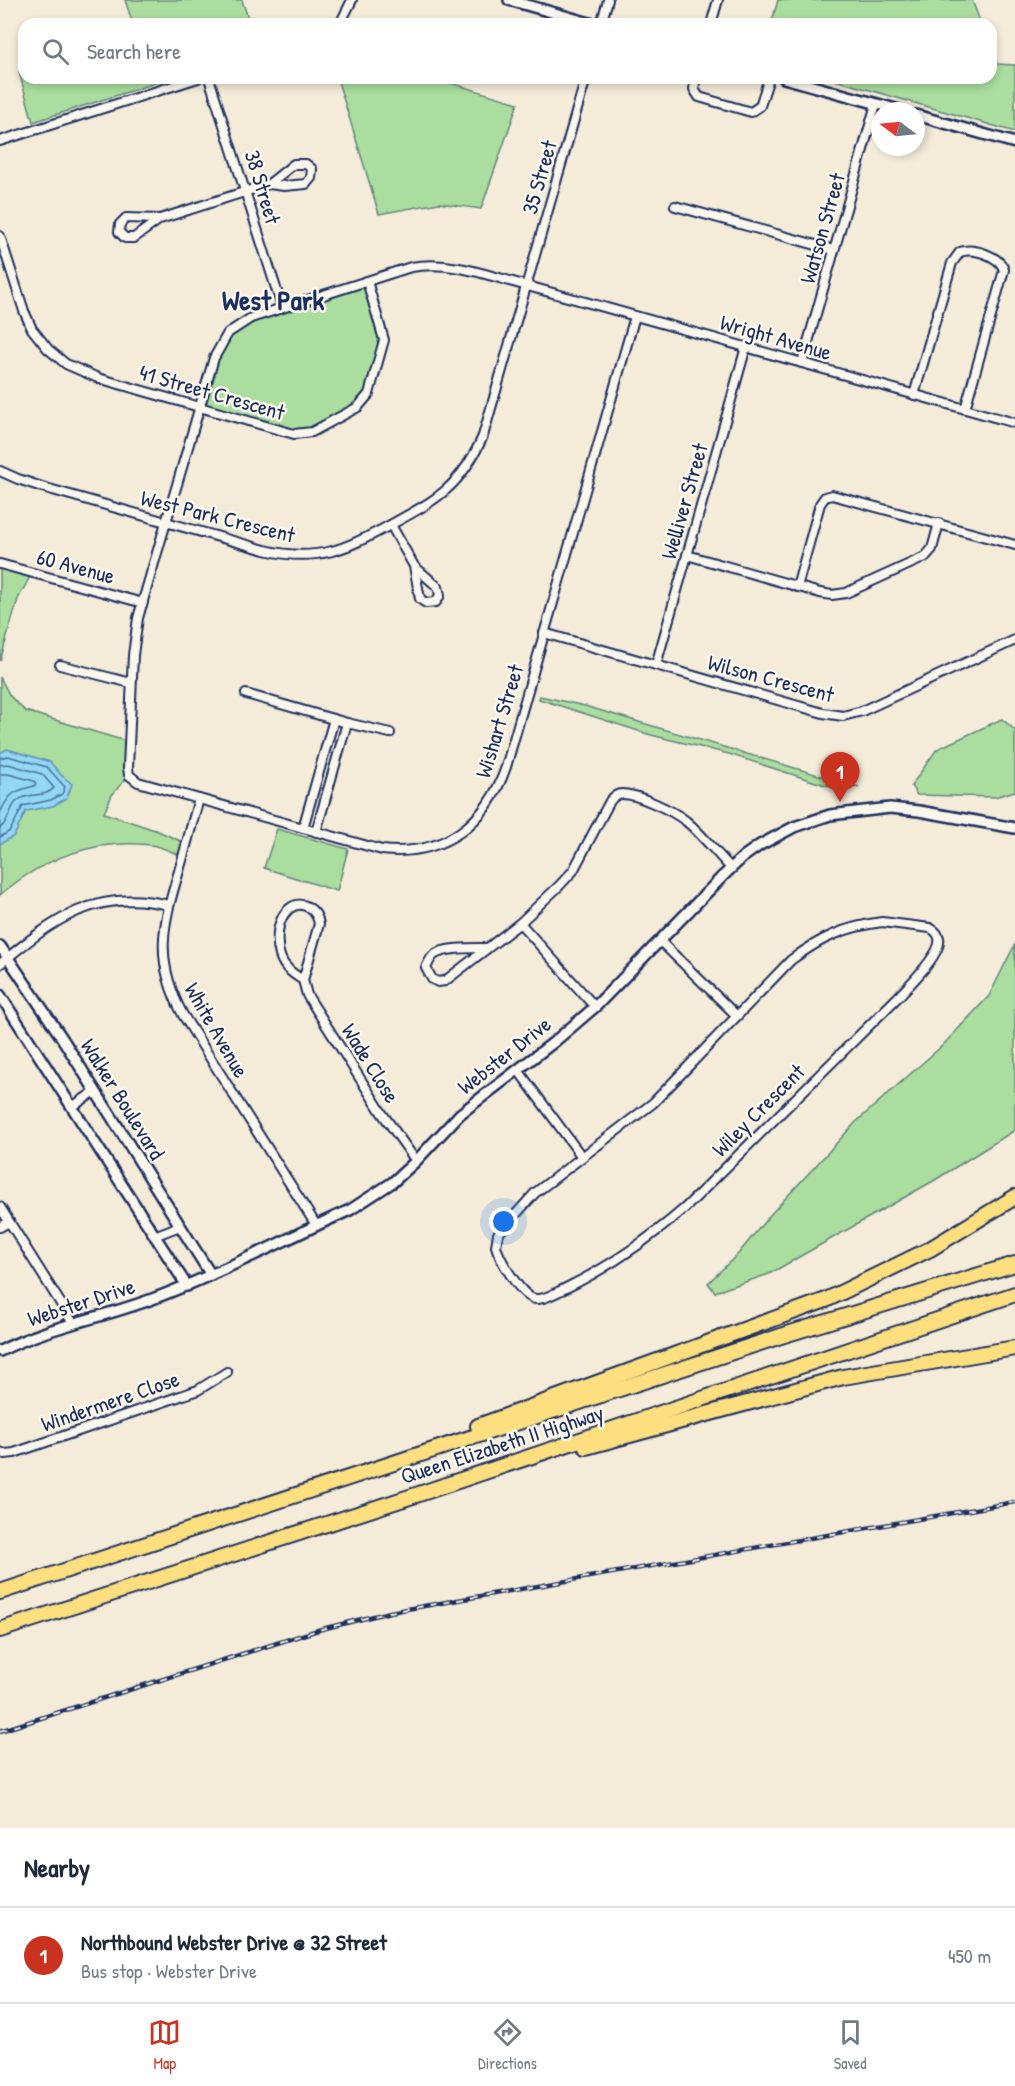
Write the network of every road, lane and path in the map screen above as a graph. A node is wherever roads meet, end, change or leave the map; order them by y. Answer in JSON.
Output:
{"nodes":[{"id":1,"x":352,"y":0,"type":"edge"},
{"id":2,"x":509,"y":0,"type":"edge"},
{"id":3,"x":608,"y":0,"type":"edge"},
{"id":4,"x":718,"y":0,"type":"edge"},
{"id":5,"x":343,"y":18,"type":"edge"},
{"id":6,"x":572,"y":18,"type":"edge"},
{"id":7,"x":603,"y":18,"type":"edge"},
{"id":8,"x":713,"y":18,"type":"edge"},
{"id":9,"x":179,"y":84,"type":"edge"},
{"id":10,"x":211,"y":84,"type":"edge"},
{"id":11,"x":584,"y":84,"type":"edge"},
{"id":12,"x":695,"y":84,"type":"edge"},
{"id":13,"x":766,"y":84,"type":"edge"},
{"id":14,"x":805,"y":84,"type":"edge"},
{"id":15,"x":871,"y":103,"type":"edge"},
{"id":16,"x":925,"y":118,"type":"edge"},
{"id":17,"x":871,"y":121,"type":"edge"},
{"id":18,"x":0,"y":141,"type":"edge"},
{"id":19,"x":1015,"y":143,"type":"edge"},
{"id":20,"x":269,"y":184,"type":"junction"},
{"id":21,"x":246,"y":191,"type":"junction"},
{"id":22,"x":675,"y":206,"type":"dead end"},
{"id":23,"x":160,"y":219,"type":"junction"},
{"id":24,"x":0,"y":236,"type":"edge"},
{"id":25,"x":834,"y":250,"type":"junction"},
{"id":26,"x":367,"y":281,"type":"junction"},
{"id":27,"x":526,"y":285,"type":"junction"},
{"id":28,"x":282,"y":308,"type":"junction"},
{"id":29,"x":635,"y":316,"type":"junction"},
{"id":30,"x":746,"y":347,"type":"junction"},
{"id":31,"x":802,"y":363,"type":"junction"},
{"id":32,"x":914,"y":395,"type":"junction"},
{"id":33,"x":199,"y":407,"type":"junction"},
{"id":34,"x":965,"y":409,"type":"junction"},
{"id":35,"x":1015,"y":423,"type":"edge"},
{"id":36,"x":0,"y":471,"type":"edge"},
{"id":37,"x":166,"y":522,"type":"junction"},
{"id":38,"x":939,"y":523,"type":"junction"},
{"id":39,"x":391,"y":525,"type":"junction"},
{"id":40,"x":1015,"y":545,"type":"edge"},
{"id":41,"x":687,"y":555,"type":"junction"},
{"id":42,"x":0,"y":564,"type":"edge"},
{"id":43,"x":414,"y":566,"type":"junction"},
{"id":44,"x":797,"y":587,"type":"junction"},
{"id":45,"x":143,"y":603,"type":"junction"},
{"id":46,"x":544,"y":633,"type":"junction"},
{"id":47,"x":1015,"y":640,"type":"edge"},
{"id":48,"x":60,"y":665,"type":"dead end"},
{"id":49,"x":656,"y":665,"type":"junction"},
{"id":50,"x":131,"y":683,"type":"junction"},
{"id":51,"x":246,"y":694,"type":"dead end"},
{"id":52,"x":334,"y":719,"type":"junction"},
{"id":53,"x":347,"y":723,"type":"junction"},
{"id":54,"x":390,"y":733,"type":"dead end"},
{"id":55,"x":199,"y":799,"type":"junction"},
{"id":56,"x":303,"y":828,"type":"junction"},
{"id":57,"x":1015,"y":828,"type":"edge"},
{"id":58,"x":316,"y":832,"type":"junction"},
{"id":59,"x":731,"y":868,"type":"junction"},
{"id":60,"x":169,"y":905,"type":"junction"},
{"id":61,"x":520,"y":923,"type":"junction"},
{"id":62,"x":660,"y":941,"type":"junction"},
{"id":63,"x":0,"y":946,"type":"edge"},
{"id":64,"x":488,"y":948,"type":"junction"},
{"id":65,"x":8,"y":958,"type":"junction"},
{"id":66,"x":0,"y":964,"type":"edge"},
{"id":67,"x":303,"y":980,"type":"junction"},
{"id":68,"x":0,"y":995,"type":"edge"},
{"id":69,"x":595,"y":1007,"type":"junction"},
{"id":70,"x":737,"y":1016,"type":"junction"},
{"id":71,"x":518,"y":1070,"type":"junction"},
{"id":72,"x":94,"y":1092,"type":"junction"},
{"id":73,"x":72,"y":1107,"type":"junction"},
{"id":74,"x":582,"y":1157,"type":"junction"},
{"id":75,"x":416,"y":1161,"type":"junction"},
{"id":76,"x":1015,"y":1197,"type":"edge"},
{"id":77,"x":0,"y":1207,"type":"edge"},
{"id":78,"x":9,"y":1222,"type":"junction"},
{"id":79,"x":316,"y":1225,"type":"junction"},
{"id":80,"x":180,"y":1226,"type":"junction"},
{"id":81,"x":0,"y":1227,"type":"edge"},
{"id":82,"x":154,"y":1236,"type":"junction"},
{"id":83,"x":1015,"y":1264,"type":"edge"},
{"id":84,"x":211,"y":1275,"type":"junction"},
{"id":85,"x":188,"y":1286,"type":"junction"},
{"id":86,"x":1015,"y":1294,"type":"edge"},
{"id":87,"x":73,"y":1323,"type":"junction"},
{"id":88,"x":1015,"y":1348,"type":"edge"},
{"id":89,"x":0,"y":1352,"type":"edge"},
{"id":90,"x":1015,"y":1354,"type":"edge"},
{"id":91,"x":950,"y":1359,"type":"junction"},
{"id":92,"x":227,"y":1372,"type":"dead end"},
{"id":93,"x":0,"y":1452,"type":"edge"},
{"id":94,"x":334,"y":1483,"type":"junction"},
{"id":95,"x":419,"y":1494,"type":"junction"},
{"id":96,"x":0,"y":1592,"type":"edge"},
{"id":97,"x":0,"y":1630,"type":"edge"}],
"edges":[{"from":1,"to":5,"type":"street"},
{"from":2,"to":6,"type":"street"},
{"from":3,"to":7,"type":"street"},
{"from":4,"to":8,"type":"street"},
{"from":9,"to":18,"type":"street"},
{"from":10,"to":21,"type":"street","name":"38 Street"},
{"from":11,"to":27,"type":"street","name":"35 Street"},
{"from":12,"to":13,"type":"street"},
{"from":14,"to":15,"type":"street"},
{"from":16,"to":19,"type":"street"},
{"from":17,"to":25,"type":"street","name":"Watson Street"},
{"from":20,"to":20,"type":"street"},
{"from":20,"to":21,"type":"street"},
{"from":21,"to":23,"type":"street"},
{"from":21,"to":28,"type":"street","name":"38 Street"},
{"from":22,"to":25,"type":"street"},
{"from":23,"to":23,"type":"street"},
{"from":24,"to":33,"type":"street","name":"41 Street Crescent"},
{"from":25,"to":31,"type":"street","name":"Watson Street"},
{"from":26,"to":27,"type":"street","name":"Wright Avenue"},
{"from":26,"to":28,"type":"street","name":"Wright Avenue"},
{"from":26,"to":33,"type":"street","name":"41 Street Crescent"},
{"from":27,"to":29,"type":"street","name":"Wright Avenue"},
{"from":27,"to":39,"type":"street","name":"West Park Crescent"},
{"from":28,"to":33,"type":"street","name":"Wishart Street"},
{"from":29,"to":30,"type":"street","name":"Wright Avenue"},
{"from":29,"to":46,"type":"street","name":"Wishart Street"},
{"from":30,"to":31,"type":"street","name":"Wright Avenue"},
{"from":30,"to":41,"type":"street","name":"Welliver Street"},
{"from":31,"to":32,"type":"street","name":"Wright Avenue"},
{"from":32,"to":34,"type":"street","name":"Wright Avenue"},
{"from":32,"to":34,"type":"street"},
{"from":33,"to":37,"type":"street","name":"Wishart Street"},
{"from":34,"to":35,"type":"street","name":"Wright Avenue"},
{"from":36,"to":37,"type":"street","name":"West Park Crescent"},
{"from":37,"to":39,"type":"street","name":"West Park Crescent"},
{"from":37,"to":45,"type":"street","name":"Wishart Street"},
{"from":38,"to":40,"type":"street"},
{"from":38,"to":44,"type":"street"},
{"from":38,"to":44,"type":"street"},
{"from":39,"to":43,"type":"street"},
{"from":41,"to":44,"type":"street"},
{"from":41,"to":49,"type":"street","name":"Welliver Street"},
{"from":42,"to":45,"type":"street","name":"60 Avenue"},
{"from":43,"to":43,"type":"street"},
{"from":45,"to":50,"type":"street","name":"Wishart Street"},
{"from":46,"to":49,"type":"street","name":"Wilson Crescent"},
{"from":46,"to":58,"type":"street","name":"Wishart Street"},
{"from":47,"to":49,"type":"street","name":"Wilson Crescent"},
{"from":48,"to":50,"type":"street"},
{"from":50,"to":55,"type":"street","name":"Wishart Street"},
{"from":51,"to":52,"type":"street"},
{"from":52,"to":53,"type":"street"},
{"from":52,"to":56,"type":"street"},
{"from":53,"to":54,"type":"street"},
{"from":53,"to":58,"type":"street"},
{"from":55,"to":56,"type":"street","name":"Wishart Street"},
{"from":55,"to":60,"type":"street","name":"White Avenue"},
{"from":56,"to":58,"type":"street","name":"Wishart Street"},
{"from":57,"to":59,"type":"street","name":"Webster Drive"},
{"from":59,"to":61,"type":"street"},
{"from":59,"to":62,"type":"street","name":"Webster Drive"},
{"from":60,"to":65,"type":"street"},
{"from":60,"to":79,"type":"street","name":"White Avenue"},
{"from":61,"to":64,"type":"street"},
{"from":61,"to":69,"type":"street"},
{"from":62,"to":69,"type":"street","name":"Webster Drive"},
{"from":62,"to":70,"type":"street"},
{"from":63,"to":65,"type":"street","name":"Walker Boulevard"},
{"from":64,"to":64,"type":"street"},
{"from":65,"to":66,"type":"street"},
{"from":65,"to":72,"type":"street","name":"Walker Boulevard"},
{"from":67,"to":67,"type":"street","name":"Wade Close"},
{"from":67,"to":75,"type":"street","name":"Wade Close"},
{"from":68,"to":73,"type":"street","name":"Walker Boulevard"},
{"from":69,"to":71,"type":"street","name":"Webster Drive"},
{"from":70,"to":74,"type":"street","name":"Wiley Crescent"},
{"from":70,"to":74,"type":"street","name":"Wiley Crescent"},
{"from":71,"to":74,"type":"street"},
{"from":71,"to":75,"type":"street","name":"Webster Drive"},
{"from":72,"to":73,"type":"street"},
{"from":72,"to":80,"type":"street","name":"Walker Boulevard"},
{"from":73,"to":82,"type":"street","name":"Walker Boulevard"},
{"from":75,"to":79,"type":"street","name":"Webster Drive"},
{"from":76,"to":94,"type":"highway"},
{"from":77,"to":78,"type":"street"},
{"from":78,"to":81,"type":"street"},
{"from":78,"to":87,"type":"street"},
{"from":79,"to":84,"type":"street","name":"Webster Drive"},
{"from":80,"to":82,"type":"street"},
{"from":80,"to":84,"type":"street","name":"Walker Boulevard"},
{"from":82,"to":85,"type":"street","name":"Walker Boulevard"},
{"from":83,"to":94,"type":"highway","name":"Queen Elizabeth II Highway"},
{"from":84,"to":85,"type":"street","name":"Webster Drive"},
{"from":85,"to":87,"type":"street","name":"Webster Drive"},
{"from":86,"to":95,"type":"highway","name":"Queen Elizabeth II Highway"},
{"from":87,"to":89,"type":"street","name":"Webster Drive"},
{"from":88,"to":91,"type":"highway"},
{"from":90,"to":91,"type":"highway"},
{"from":91,"to":95,"type":"highway"},
{"from":92,"to":93,"type":"street","name":"Windermere Close"},
{"from":94,"to":96,"type":"highway","name":"Queen Elizabeth II Highway"},
{"from":95,"to":97,"type":"highway","name":"Queen Elizabeth II Highway"}]}
